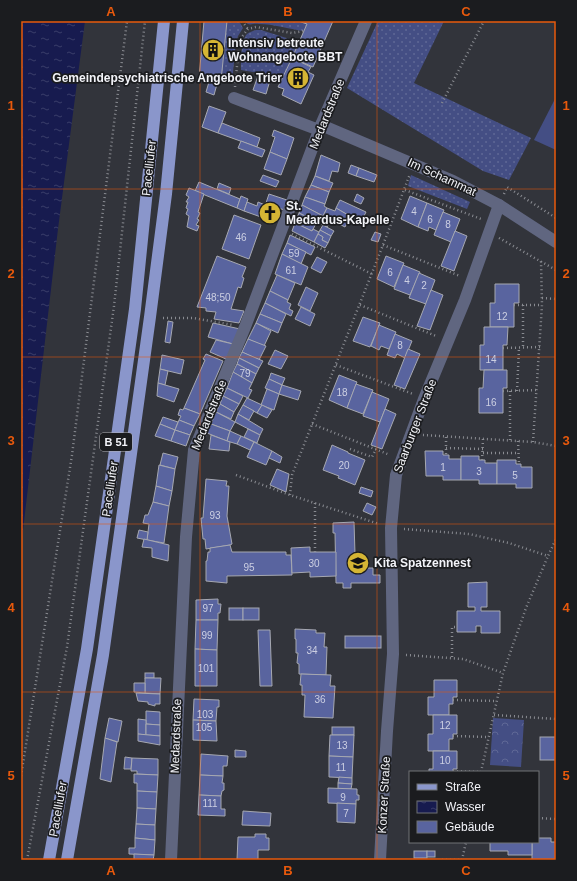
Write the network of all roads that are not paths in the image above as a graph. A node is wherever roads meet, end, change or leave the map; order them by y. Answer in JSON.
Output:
{"nodes":[{"id":1,"x":164,"y":21,"type":"edge"},
{"id":2,"x":182,"y":21,"type":"edge"},
{"id":3,"x":366,"y":21,"type":"edge"},
{"id":4,"x":234,"y":98,"type":"road end"},
{"id":5,"x":320,"y":127,"type":"junction"},
{"id":6,"x":499,"y":205,"type":"junction"},
{"id":7,"x":556,"y":242,"type":"edge"},
{"id":8,"x":387,"y":731,"type":"joint"},
{"id":9,"x":49,"y":860,"type":"edge"},
{"id":10,"x":68,"y":860,"type":"edge"},
{"id":11,"x":171,"y":860,"type":"edge"},
{"id":12,"x":380,"y":860,"type":"edge"}],
"edges":[{"from":1,"to":9,"type":"main road","name":"Pacelliufer","number":"B 51"},
{"from":2,"to":10,"type":"main road","name":"Pacelliufer","number":"B 51"},
{"from":3,"to":5,"type":"street","name":"Medardstraße"},
{"from":4,"to":5,"type":"street","name":"Im Schammat"},
{"from":5,"to":6,"type":"street","name":"Im Schammat"},
{"from":5,"to":11,"type":"street","name":"Medardstraße"},
{"from":6,"to":7,"type":"street","name":"Im Schammat"},
{"from":6,"to":8,"type":"street","name":"Saarburger Straße"},
{"from":8,"to":12,"type":"street","name":"Konzer Straße"}]}
